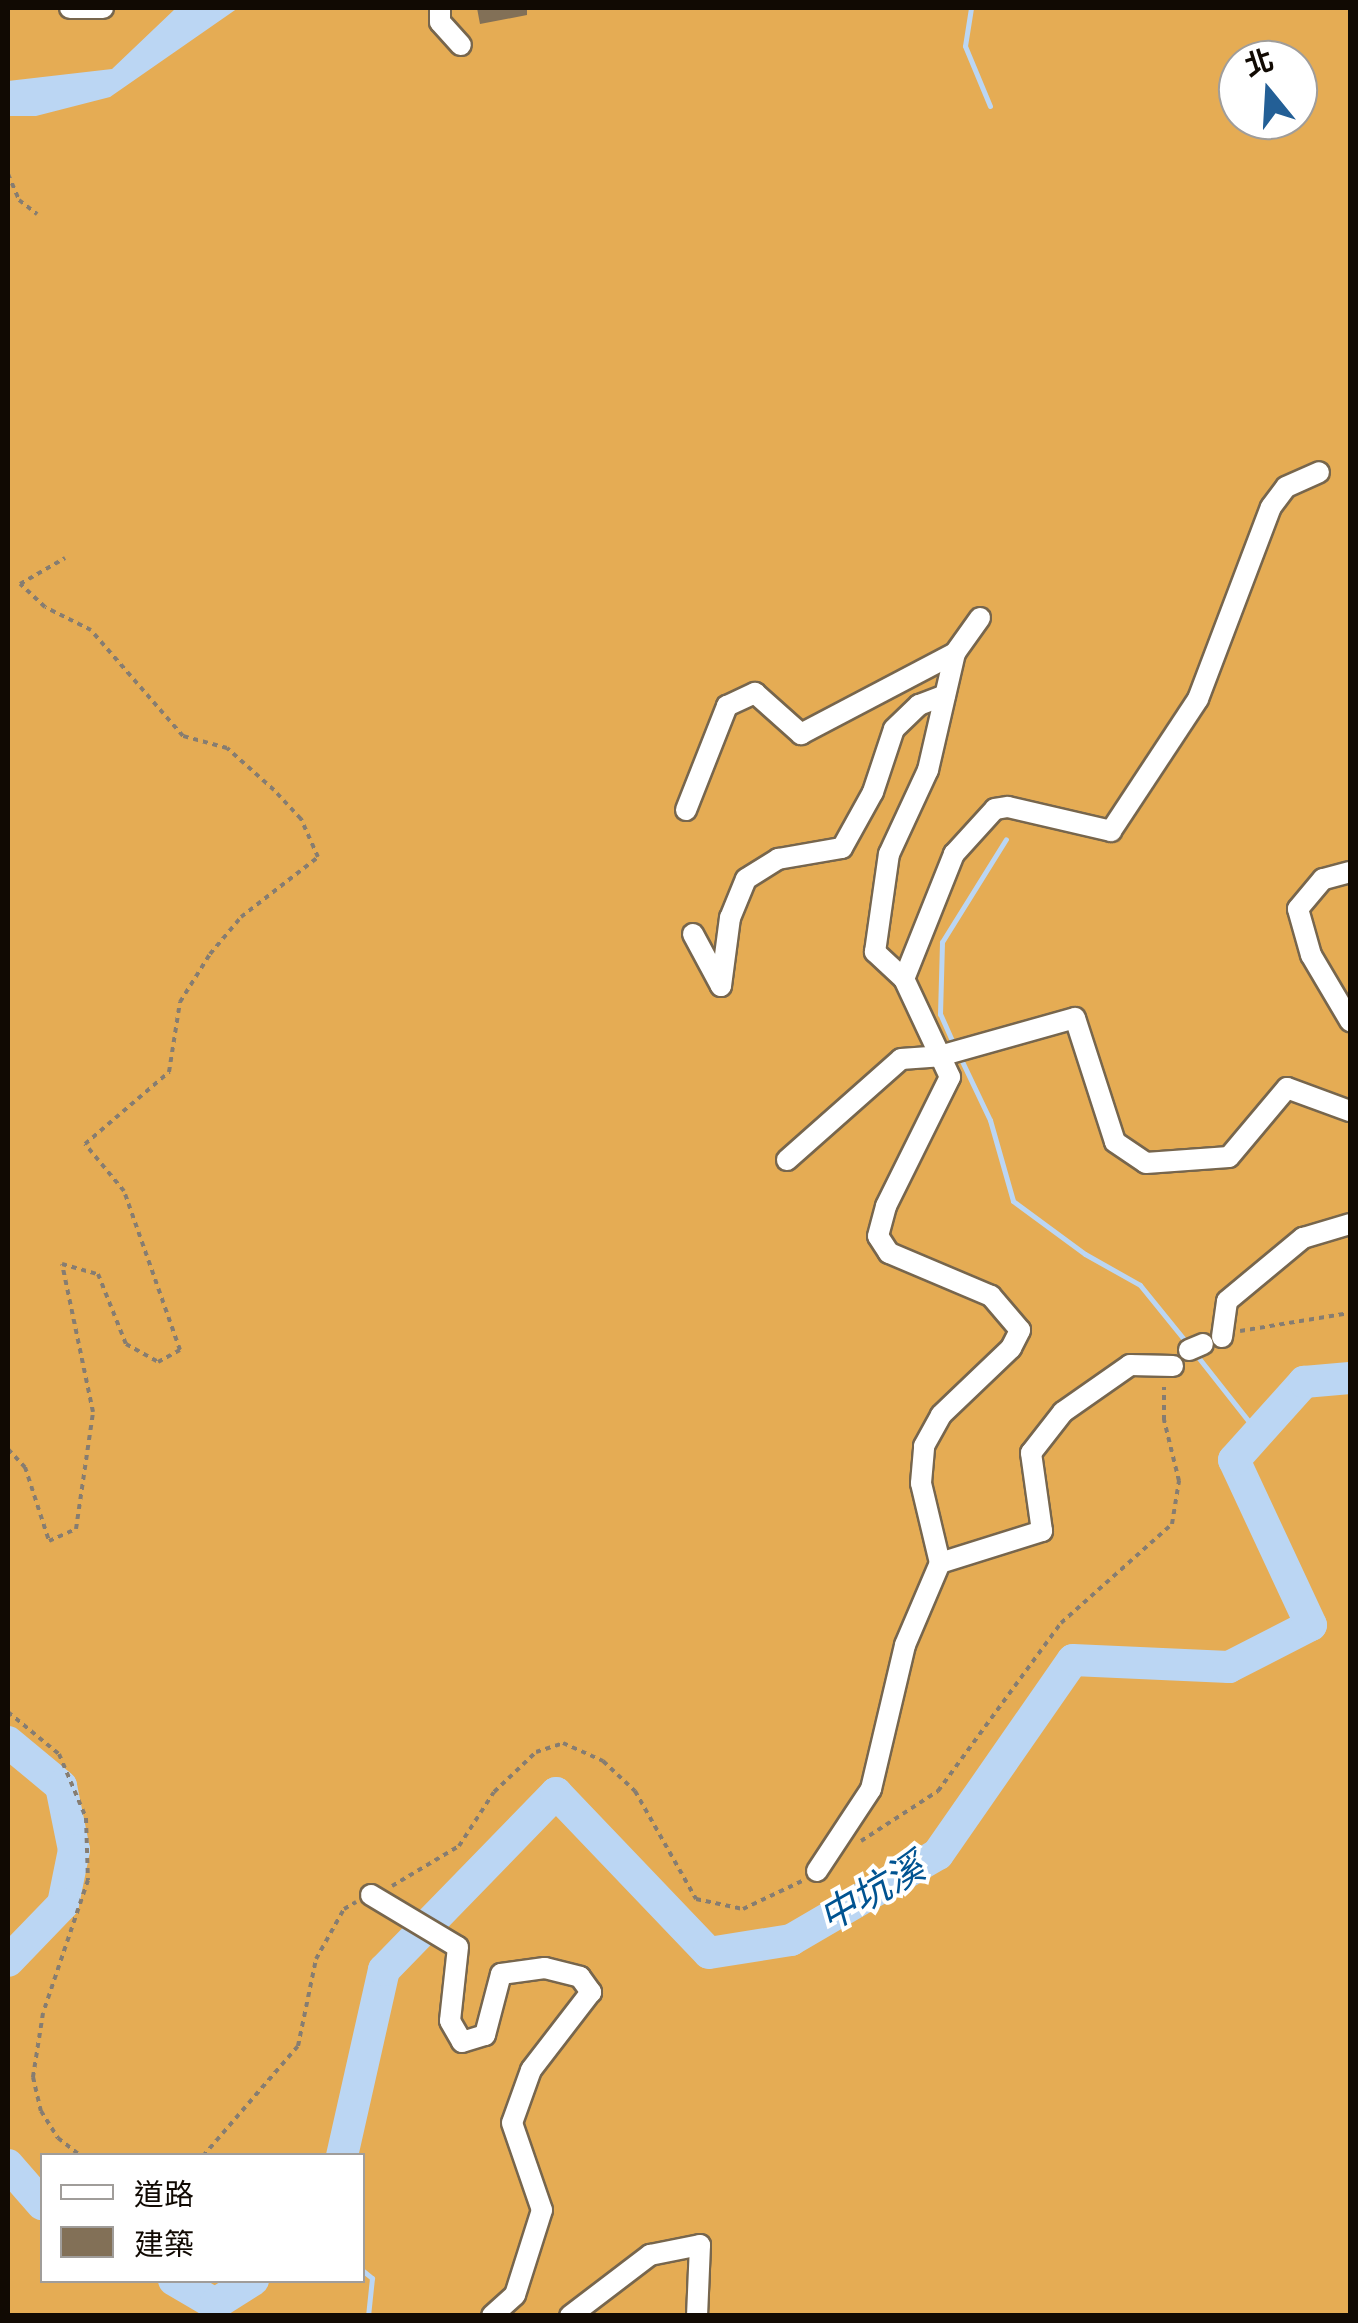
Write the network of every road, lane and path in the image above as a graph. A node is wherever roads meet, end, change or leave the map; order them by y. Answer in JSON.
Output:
{"nodes":[{"id":1,"x":77,"y":8,"type":"edge"},
{"id":2,"x":103,"y":8,"type":"edge"},
{"id":3,"x":440,"y":8,"type":"edge"},
{"id":4,"x":462,"y":45,"type":"dead end"},
{"id":5,"x":8,"y":174,"type":"edge"},
{"id":6,"x":37,"y":214,"type":"dead end"},
{"id":7,"x":1319,"y":472,"type":"dead end"},
{"id":8,"x":65,"y":558,"type":"dead end"},
{"id":9,"x":980,"y":618,"type":"dead end"},
{"id":10,"x":954,"y":652,"type":"junction"},
{"id":11,"x":945,"y":694,"type":"junction"},
{"id":12,"x":686,"y":810,"type":"dead end"},
{"id":13,"x":1350,"y":872,"type":"edge"},
{"id":14,"x":693,"y":934,"type":"dead end"},
{"id":15,"x":904,"y":979,"type":"junction"},
{"id":16,"x":1342,"y":999,"type":"edge"},
{"id":17,"x":1350,"y":1021,"type":"edge"},
{"id":18,"x":943,"y":1056,"type":"junction"},
{"id":19,"x":1350,"y":1110,"type":"edge"},
{"id":20,"x":787,"y":1160,"type":"dead end"},
{"id":21,"x":1350,"y":1224,"type":"edge"},
{"id":22,"x":1350,"y":1313,"type":"edge"},
{"id":23,"x":1205,"y":1344,"type":"joint"},
{"id":24,"x":1172,"y":1366,"type":"joint"},
{"id":25,"x":8,"y":1449,"type":"edge"},
{"id":26,"x":940,"y":1563,"type":"junction"},
{"id":27,"x":8,"y":1712,"type":"edge"},
{"id":28,"x":846,"y":1850,"type":"dead end"},
{"id":29,"x":817,"y":1870,"type":"joint"},
{"id":30,"x":372,"y":1896,"type":"junction"},
{"id":31,"x":78,"y":2153,"type":"edge"},
{"id":32,"x":206,"y":2153,"type":"edge"},
{"id":33,"x":492,"y":2316,"type":"edge"},
{"id":34,"x":570,"y":2316,"type":"edge"},
{"id":35,"x":696,"y":2316,"type":"edge"}],
"edges":[{"from":1,"to":2,"type":"street"},
{"from":3,"to":4,"type":"street"},
{"from":5,"to":6,"type":"path"},
{"from":7,"to":15,"type":"street"},
{"from":8,"to":25,"type":"path"},
{"from":9,"to":10,"type":"street"},
{"from":10,"to":11,"type":"street"},
{"from":10,"to":12,"type":"street"},
{"from":11,"to":14,"type":"street"},
{"from":11,"to":15,"type":"street"},
{"from":13,"to":16,"type":"street"},
{"from":15,"to":18,"type":"street"},
{"from":16,"to":17,"type":"street"},
{"from":18,"to":19,"type":"street"},
{"from":18,"to":20,"type":"street"},
{"from":18,"to":26,"type":"street"},
{"from":21,"to":23,"type":"street"},
{"from":22,"to":23,"type":"path"},
{"from":24,"to":26,"type":"street"},
{"from":24,"to":28,"type":"path"},
{"from":26,"to":29,"type":"street"},
{"from":27,"to":31,"type":"path"},
{"from":29,"to":30,"type":"path"},
{"from":30,"to":32,"type":"path"},
{"from":30,"to":33,"type":"street"},
{"from":34,"to":35,"type":"street"}]}
